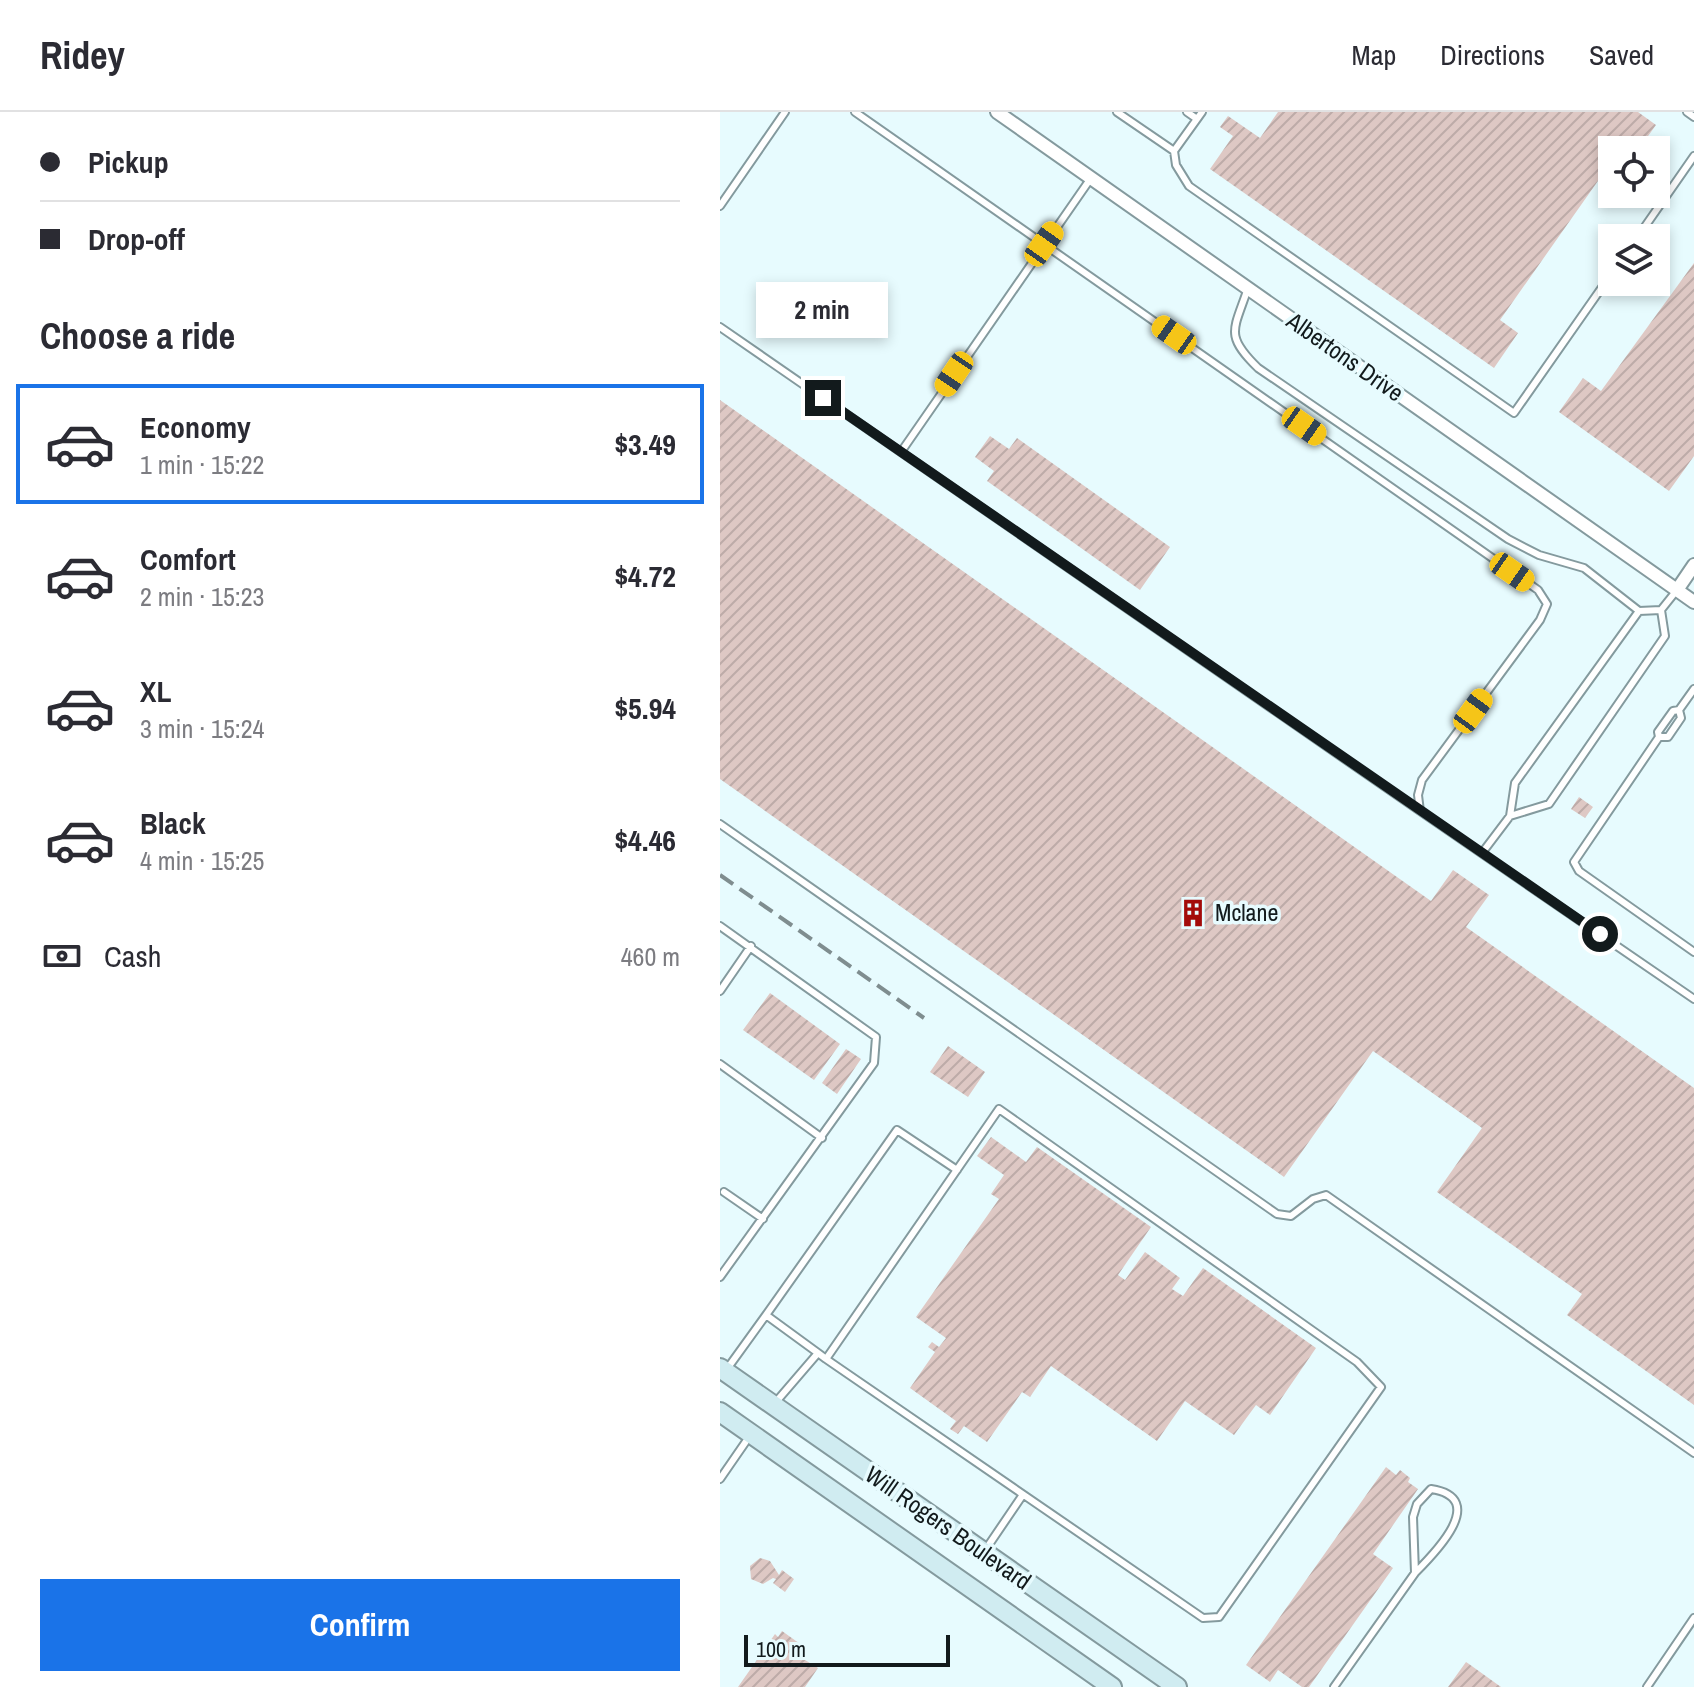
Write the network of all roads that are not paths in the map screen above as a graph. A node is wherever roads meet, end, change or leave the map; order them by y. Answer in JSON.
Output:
{"nodes":[{"id":1,"x":785,"y":112,"type":"edge"},
{"id":2,"x":855,"y":112,"type":"edge"},
{"id":3,"x":997,"y":112,"type":"edge"},
{"id":4,"x":1117,"y":112,"type":"edge"},
{"id":5,"x":1187,"y":112,"type":"edge"},
{"id":6,"x":1202,"y":112,"type":"edge"},
{"id":7,"x":1687,"y":112,"type":"edge"},
{"id":8,"x":1694,"y":117,"type":"edge"},
{"id":9,"x":1197,"y":119,"type":"junction"},
{"id":10,"x":1174,"y":151,"type":"junction"},
{"id":11,"x":1694,"y":156,"type":"edge"},
{"id":12,"x":1091,"y":178,"type":"junction"},
{"id":13,"x":720,"y":206,"type":"edge"},
{"id":14,"x":1647,"y":224,"type":"edge"},
{"id":15,"x":1044,"y":244,"type":"junction"},
{"id":16,"x":1248,"y":288,"type":"junction"},
{"id":17,"x":1598,"y":293,"type":"edge"},
{"id":18,"x":720,"y":327,"type":"edge"},
{"id":19,"x":901,"y":452,"type":"junction"},
{"id":20,"x":1694,"y":565,"type":"edge"},
{"id":21,"x":1677,"y":590,"type":"junction"},
{"id":22,"x":1694,"y":602,"type":"edge"},
{"id":23,"x":1661,"y":610,"type":"junction"},
{"id":24,"x":1639,"y":611,"type":"junction"},
{"id":25,"x":1694,"y":689,"type":"edge"},
{"id":26,"x":1420,"y":811,"type":"junction"},
{"id":27,"x":1510,"y":816,"type":"junction"},
{"id":28,"x":720,"y":824,"type":"edge"},
{"id":29,"x":1482,"y":853,"type":"junction"},
{"id":30,"x":720,"y":926,"type":"edge"},
{"id":31,"x":751,"y":946,"type":"junction"},
{"id":32,"x":1694,"y":952,"type":"edge"},
{"id":33,"x":720,"y":991,"type":"edge"},
{"id":34,"x":1694,"y":999,"type":"edge"},
{"id":35,"x":720,"y":1064,"type":"edge"},
{"id":36,"x":822,"y":1138,"type":"junction"},
{"id":37,"x":957,"y":1170,"type":"junction"},
{"id":38,"x":721,"y":1193,"type":"edge"},
{"id":39,"x":763,"y":1219,"type":"junction"},
{"id":40,"x":720,"y":1277,"type":"edge"},
{"id":41,"x":766,"y":1315,"type":"junction"},
{"id":42,"x":818,"y":1353,"type":"junction"},
{"id":43,"x":826,"y":1359,"type":"junction"},
{"id":44,"x":723,"y":1370,"type":"edge"},
{"id":45,"x":773,"y":1406,"type":"junction"},
{"id":46,"x":720,"y":1412,"type":"edge"},
{"id":47,"x":751,"y":1434,"type":"junction"},
{"id":48,"x":1694,"y":1453,"type":"edge"},
{"id":49,"x":720,"y":1479,"type":"edge"},
{"id":50,"x":1022,"y":1496,"type":"junction"},
{"id":51,"x":984,"y":1552,"type":"junction"},
{"id":52,"x":1415,"y":1573,"type":"junction"},
{"id":53,"x":963,"y":1582,"type":"junction"},
{"id":54,"x":1694,"y":1618,"type":"edge"},
{"id":55,"x":1112,"y":1687,"type":"edge"},
{"id":56,"x":1177,"y":1687,"type":"edge"},
{"id":57,"x":1334,"y":1687,"type":"edge"},
{"id":58,"x":1647,"y":1687,"type":"edge"}],
"edges":[{"from":1,"to":13,"type":"lane"},
{"from":2,"to":15,"type":"lane"},
{"from":3,"to":12,"type":"street","name":"Albertons Drive"},
{"from":4,"to":10,"type":"lane"},
{"from":5,"to":9,"type":"lane"},
{"from":6,"to":9,"type":"lane"},
{"from":7,"to":8,"type":"lane"},
{"from":9,"to":10,"type":"lane"},
{"from":10,"to":17,"type":"lane"},
{"from":11,"to":14,"type":"lane"},
{"from":12,"to":15,"type":"lane"},
{"from":12,"to":16,"type":"street","name":"Albertons Drive"},
{"from":15,"to":19,"type":"lane"},
{"from":15,"to":26,"type":"lane"},
{"from":16,"to":21,"type":"street","name":"Albertons Drive"},
{"from":16,"to":24,"type":"lane"},
{"from":18,"to":19,"type":"lane"},
{"from":19,"to":26,"type":"lane"},
{"from":20,"to":21,"type":"street"},
{"from":21,"to":22,"type":"street","name":"Albertons Drive"},
{"from":21,"to":23,"type":"lane"},
{"from":23,"to":24,"type":"lane"},
{"from":23,"to":27,"type":"lane"},
{"from":24,"to":27,"type":"lane"},
{"from":25,"to":32,"type":"lane"},
{"from":26,"to":29,"type":"lane"},
{"from":27,"to":29,"type":"lane"},
{"from":28,"to":48,"type":"lane"},
{"from":29,"to":34,"type":"lane"},
{"from":30,"to":31,"type":"lane"},
{"from":31,"to":33,"type":"lane"},
{"from":31,"to":36,"type":"lane"},
{"from":35,"to":36,"type":"lane"},
{"from":36,"to":39,"type":"lane"},
{"from":37,"to":41,"type":"lane"},
{"from":37,"to":43,"type":"lane"},
{"from":37,"to":50,"type":"lane"},
{"from":38,"to":39,"type":"lane"},
{"from":39,"to":40,"type":"lane"},
{"from":41,"to":42,"type":"lane"},
{"from":41,"to":44,"type":"lane"},
{"from":42,"to":43,"type":"lane"},
{"from":42,"to":45,"type":"lane"},
{"from":43,"to":50,"type":"lane"},
{"from":44,"to":45,"type":"main road","name":"Will Rogers Boulevard"},
{"from":45,"to":47,"type":"main road"},
{"from":45,"to":51,"type":"main road","name":"Will Rogers Boulevard"},
{"from":46,"to":47,"type":"main road","name":"Will Rogers Boulevard"},
{"from":47,"to":49,"type":"lane"},
{"from":47,"to":53,"type":"main road","name":"Will Rogers Boulevard"},
{"from":50,"to":51,"type":"lane"},
{"from":51,"to":53,"type":"main road"},
{"from":51,"to":56,"type":"main road","name":"Will Rogers Boulevard"},
{"from":52,"to":52,"type":"lane"},
{"from":52,"to":57,"type":"lane"},
{"from":53,"to":55,"type":"main road","name":"Will Rogers Boulevard"},
{"from":54,"to":58,"type":"lane"}]}
